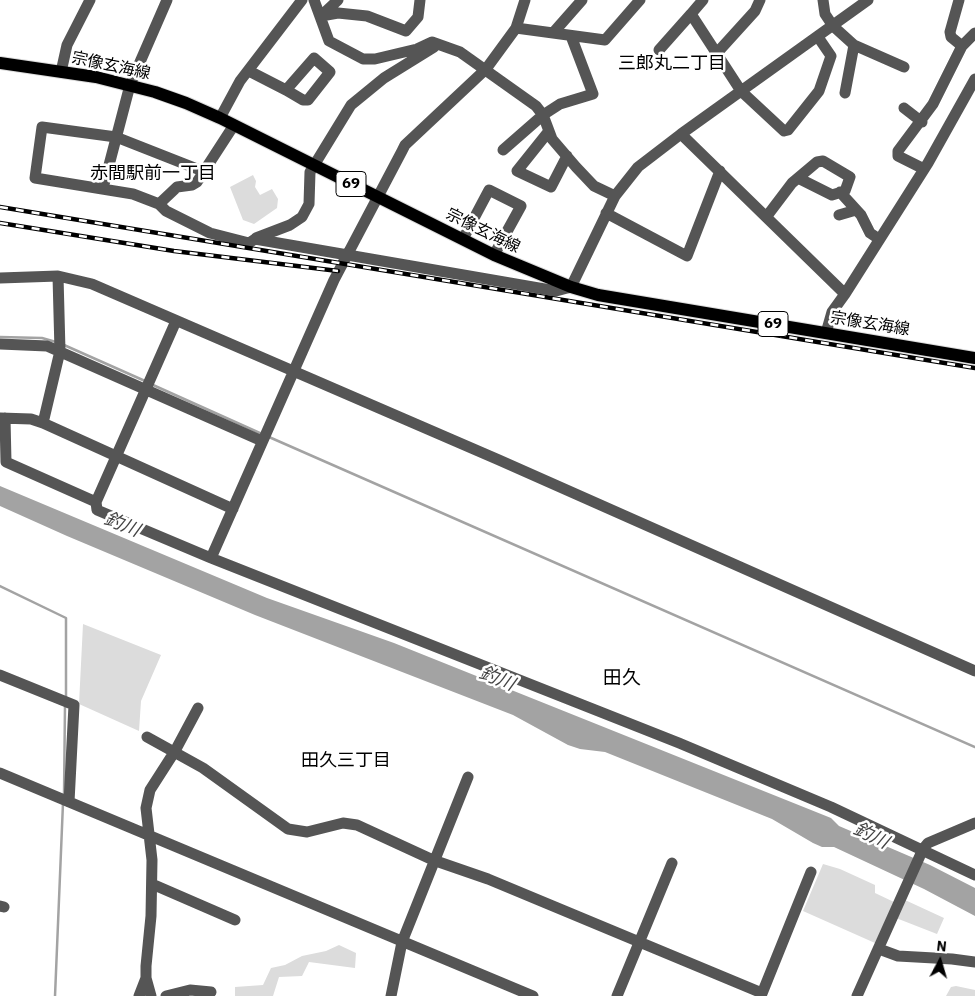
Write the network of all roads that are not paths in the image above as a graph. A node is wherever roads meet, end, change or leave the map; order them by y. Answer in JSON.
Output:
{"nodes":[{"id":1,"x":90,"y":0,"type":"edge"},
{"id":2,"x":168,"y":0,"type":"edge"},
{"id":3,"x":302,"y":0,"type":"edge"},
{"id":4,"x":314,"y":0,"type":"edge"},
{"id":5,"x":338,"y":0,"type":"edge"},
{"id":6,"x":420,"y":0,"type":"edge"},
{"id":7,"x":524,"y":0,"type":"edge"},
{"id":8,"x":582,"y":0,"type":"edge"},
{"id":9,"x":640,"y":0,"type":"edge"},
{"id":10,"x":703,"y":0,"type":"edge"},
{"id":11,"x":760,"y":0,"type":"edge"},
{"id":12,"x":823,"y":0,"type":"edge"},
{"id":13,"x":868,"y":0,"type":"edge"},
{"id":14,"x":959,"y":0,"type":"edge"},
{"id":15,"x":691,"y":14,"type":"junction"},
{"id":16,"x":321,"y":16,"type":"junction"},
{"id":17,"x":833,"y":26,"type":"junction"},
{"id":18,"x":516,"y":28,"type":"junction"},
{"id":19,"x":553,"y":33,"type":"junction"},
{"id":20,"x":975,"y":33,"type":"edge"},
{"id":21,"x":571,"y":36,"type":"junction"},
{"id":22,"x":818,"y":37,"type":"junction"},
{"id":23,"x":438,"y":44,"type":"junction"},
{"id":24,"x":854,"y":45,"type":"junction"},
{"id":25,"x":962,"y":46,"type":"junction"},
{"id":26,"x":659,"y":50,"type":"dead end"},
{"id":27,"x":716,"y":54,"type":"junction"},
{"id":28,"x":0,"y":63,"type":"edge"},
{"id":29,"x":904,"y":67,"type":"dead end"},
{"id":30,"x":486,"y":69,"type":"junction"},
{"id":31,"x":249,"y":71,"type":"junction"},
{"id":32,"x":61,"y":72,"type":"junction"},
{"id":33,"x":975,"y":79,"type":"edge"},
{"id":34,"x":130,"y":85,"type":"junction"},
{"id":35,"x":286,"y":90,"type":"dead end"},
{"id":36,"x":741,"y":91,"type":"junction"},
{"id":37,"x":845,"y":94,"type":"dead end"},
{"id":38,"x":904,"y":108,"type":"dead end"},
{"id":39,"x":543,"y":115,"type":"junction"},
{"id":40,"x":220,"y":118,"type":"junction"},
{"id":41,"x":922,"y":122,"type":"junction"},
{"id":42,"x":234,"y":125,"type":"junction"},
{"id":43,"x":549,"y":131,"type":"junction"},
{"id":44,"x":681,"y":134,"type":"junction"},
{"id":45,"x":116,"y":137,"type":"junction"},
{"id":46,"x":503,"y":150,"type":"dead end"},
{"id":47,"x":566,"y":156,"type":"junction"},
{"id":48,"x":315,"y":166,"type":"junction"},
{"id":49,"x":924,"y":169,"type":"junction"},
{"id":50,"x":720,"y":171,"type":"junction"},
{"id":51,"x":205,"y":172,"type":"junction"},
{"id":52,"x":798,"y":178,"type":"junction"},
{"id":53,"x":104,"y":188,"type":"junction"},
{"id":54,"x":840,"y":192,"type":"junction"},
{"id":55,"x":615,"y":196,"type":"junction"},
{"id":56,"x":378,"y":197,"type":"junction"},
{"id":57,"x":159,"y":204,"type":"junction"},
{"id":58,"x":856,"y":210,"type":"junction"},
{"id":59,"x":606,"y":213,"type":"junction"},
{"id":60,"x":839,"y":215,"type":"dead end"},
{"id":61,"x":767,"y":216,"type":"junction"},
{"id":62,"x":255,"y":239,"type":"junction"},
{"id":63,"x":463,"y":239,"type":"junction"},
{"id":64,"x":880,"y":239,"type":"junction"},
{"id":65,"x":348,"y":255,"type":"junction"},
{"id":66,"x":494,"y":255,"type":"junction"},
{"id":67,"x":58,"y":276,"type":"junction"},
{"id":68,"x":0,"y":278,"type":"edge"},
{"id":69,"x":572,"y":288,"type":"junction"},
{"id":70,"x":845,"y":294,"type":"junction"},
{"id":71,"x":176,"y":321,"type":"junction"},
{"id":72,"x":826,"y":333,"type":"junction"},
{"id":73,"x":0,"y":344,"type":"edge"},
{"id":74,"x":60,"y":352,"type":"junction"},
{"id":75,"x":975,"y":358,"type":"edge"},
{"id":76,"x":294,"y":370,"type":"junction"},
{"id":77,"x":146,"y":390,"type":"junction"},
{"id":78,"x":2,"y":418,"type":"edge"},
{"id":79,"x":43,"y":423,"type":"junction"},
{"id":80,"x":262,"y":441,"type":"junction"},
{"id":81,"x":117,"y":457,"type":"junction"},
{"id":82,"x":96,"y":502,"type":"junction"},
{"id":83,"x":233,"y":509,"type":"junction"},
{"id":84,"x":211,"y":558,"type":"junction"},
{"id":85,"x":975,"y":671,"type":"edge"},
{"id":86,"x":0,"y":675,"type":"edge"},
{"id":87,"x":198,"y":708,"type":"dead end"},
{"id":88,"x":147,"y":737,"type":"dead end"},
{"id":89,"x":175,"y":751,"type":"junction"},
{"id":90,"x":0,"y":773,"type":"edge"},
{"id":91,"x":468,"y":778,"type":"dead end"},
{"id":92,"x":70,"y":802,"type":"junction"},
{"id":93,"x":975,"y":823,"type":"edge"},
{"id":94,"x":149,"y":837,"type":"junction"},
{"id":95,"x":922,"y":851,"type":"junction"},
{"id":96,"x":433,"y":860,"type":"junction"},
{"id":97,"x":672,"y":863,"type":"dead end"},
{"id":98,"x":811,"y":872,"type":"dead end"},
{"id":99,"x":975,"y":875,"type":"edge"},
{"id":100,"x":152,"y":884,"type":"junction"},
{"id":101,"x":235,"y":920,"type":"dead end"},
{"id":102,"x":402,"y":942,"type":"junction"},
{"id":103,"x":640,"y":944,"type":"junction"},
{"id":104,"x":879,"y":949,"type":"junction"},
{"id":105,"x":975,"y":962,"type":"edge"},
{"id":106,"x":146,"y":978,"type":"junction"},
{"id":107,"x":506,"y":991,"type":"edge"},
{"id":108,"x":211,"y":992,"type":"dead end"},
{"id":109,"x":762,"y":994,"type":"edge"},
{"id":110,"x":139,"y":996,"type":"edge"},
{"id":111,"x":151,"y":996,"type":"edge"},
{"id":112,"x":166,"y":996,"type":"edge"},
{"id":113,"x":391,"y":996,"type":"edge"},
{"id":114,"x":534,"y":996,"type":"edge"},
{"id":115,"x":617,"y":996,"type":"edge"},
{"id":116,"x":857,"y":996,"type":"edge"}],
"edges":[{"from":1,"to":32,"type":"street"},
{"from":2,"to":34,"type":"street"},
{"from":3,"to":31,"type":"street"},
{"from":4,"to":16,"type":"street"},
{"from":5,"to":16,"type":"street"},
{"from":6,"to":16,"type":"street"},
{"from":7,"to":18,"type":"street"},
{"from":8,"to":19,"type":"street"},
{"from":9,"to":21,"type":"street"},
{"from":10,"to":15,"type":"street"},
{"from":11,"to":27,"type":"street"},
{"from":12,"to":17,"type":"street"},
{"from":13,"to":17,"type":"street"},
{"from":14,"to":25,"type":"street"},
{"from":15,"to":26,"type":"street"},
{"from":15,"to":27,"type":"street"},
{"from":16,"to":23,"type":"street"},
{"from":17,"to":22,"type":"street"},
{"from":17,"to":24,"type":"street"},
{"from":18,"to":19,"type":"street"},
{"from":18,"to":30,"type":"street"},
{"from":19,"to":21,"type":"street"},
{"from":20,"to":25,"type":"street"},
{"from":21,"to":39,"type":"street"},
{"from":22,"to":36,"type":"street"},
{"from":22,"to":36,"type":"street"},
{"from":23,"to":30,"type":"street"},
{"from":23,"to":48,"type":"street"},
{"from":24,"to":29,"type":"street"},
{"from":24,"to":37,"type":"street"},
{"from":25,"to":41,"type":"street"},
{"from":27,"to":36,"type":"street"},
{"from":28,"to":32,"type":"main road","name":"宗像玄海線","number":"69"},
{"from":30,"to":39,"type":"street"},
{"from":30,"to":56,"type":"street"},
{"from":31,"to":35,"type":"street"},
{"from":31,"to":40,"type":"street"},
{"from":32,"to":34,"type":"main road","name":"宗像玄海線","number":"69"},
{"from":33,"to":49,"type":"street"},
{"from":34,"to":40,"type":"main road","name":"宗像玄海線","number":"69"},
{"from":34,"to":45,"type":"street"},
{"from":36,"to":44,"type":"street"},
{"from":38,"to":41,"type":"street"},
{"from":39,"to":43,"type":"street"},
{"from":39,"to":46,"type":"street"},
{"from":40,"to":42,"type":"main road","name":"宗像玄海線","number":"69"},
{"from":41,"to":49,"type":"street"},
{"from":42,"to":48,"type":"main road","name":"宗像玄海線","number":"69"},
{"from":42,"to":51,"type":"street"},
{"from":43,"to":47,"type":"street"},
{"from":43,"to":47,"type":"street"},
{"from":44,"to":50,"type":"street"},
{"from":44,"to":55,"type":"street"},
{"from":45,"to":51,"type":"street"},
{"from":45,"to":53,"type":"street"},
{"from":45,"to":53,"type":"street"},
{"from":47,"to":55,"type":"street"},
{"from":48,"to":56,"type":"main road","name":"宗像玄海線","number":"69"},
{"from":48,"to":62,"type":"street"},
{"from":49,"to":64,"type":"street"},
{"from":50,"to":59,"type":"street"},
{"from":50,"to":61,"type":"street"},
{"from":51,"to":57,"type":"street"},
{"from":52,"to":54,"type":"street"},
{"from":52,"to":54,"type":"street"},
{"from":52,"to":61,"type":"street"},
{"from":53,"to":57,"type":"street"},
{"from":54,"to":58,"type":"street"},
{"from":55,"to":59,"type":"street"},
{"from":56,"to":63,"type":"main road","name":"宗像玄海線","number":"69"},
{"from":56,"to":65,"type":"street"},
{"from":57,"to":62,"type":"street"},
{"from":58,"to":60,"type":"street"},
{"from":58,"to":64,"type":"street"},
{"from":59,"to":69,"type":"street"},
{"from":61,"to":70,"type":"street"},
{"from":62,"to":65,"type":"street"},
{"from":63,"to":66,"type":"main road","name":"宗像玄海線","number":"69"},
{"from":63,"to":66,"type":"street"},
{"from":64,"to":70,"type":"street"},
{"from":65,"to":69,"type":"street"},
{"from":65,"to":76,"type":"street"},
{"from":66,"to":69,"type":"main road","name":"宗像玄海線","number":"69"},
{"from":67,"to":68,"type":"street"},
{"from":67,"to":71,"type":"street"},
{"from":67,"to":74,"type":"street"},
{"from":69,"to":72,"type":"main road","name":"宗像玄海線","number":"69"},
{"from":70,"to":72,"type":"street"},
{"from":71,"to":76,"type":"street"},
{"from":71,"to":77,"type":"street"},
{"from":72,"to":75,"type":"main road","name":"宗像玄海線","number":"69"},
{"from":73,"to":74,"type":"street"},
{"from":74,"to":77,"type":"street"},
{"from":74,"to":79,"type":"street"},
{"from":76,"to":80,"type":"street"},
{"from":76,"to":85,"type":"street"},
{"from":77,"to":80,"type":"street"},
{"from":77,"to":81,"type":"street"},
{"from":78,"to":79,"type":"street"},
{"from":78,"to":82,"type":"street"},
{"from":79,"to":81,"type":"street"},
{"from":80,"to":83,"type":"street"},
{"from":81,"to":82,"type":"street"},
{"from":81,"to":83,"type":"street"},
{"from":82,"to":84,"type":"street"},
{"from":83,"to":84,"type":"street"},
{"from":84,"to":95,"type":"street"},
{"from":86,"to":92,"type":"street"},
{"from":87,"to":89,"type":"street"},
{"from":88,"to":89,"type":"street"},
{"from":89,"to":94,"type":"street"},
{"from":89,"to":96,"type":"street"},
{"from":90,"to":92,"type":"street"},
{"from":91,"to":96,"type":"street"},
{"from":92,"to":94,"type":"street"},
{"from":93,"to":95,"type":"street"},
{"from":94,"to":100,"type":"street"},
{"from":94,"to":102,"type":"street"},
{"from":95,"to":99,"type":"street"},
{"from":95,"to":104,"type":"street"},
{"from":96,"to":102,"type":"street"},
{"from":96,"to":103,"type":"street"},
{"from":97,"to":103,"type":"street"},
{"from":98,"to":109,"type":"street"},
{"from":100,"to":101,"type":"street"},
{"from":100,"to":106,"type":"street"},
{"from":102,"to":107,"type":"street"},
{"from":102,"to":113,"type":"street"},
{"from":103,"to":109,"type":"street"},
{"from":103,"to":115,"type":"street"},
{"from":104,"to":105,"type":"street"},
{"from":104,"to":116,"type":"street"},
{"from":106,"to":110,"type":"street"},
{"from":106,"to":111,"type":"street"},
{"from":107,"to":114,"type":"street"},
{"from":108,"to":112,"type":"street"}]}
